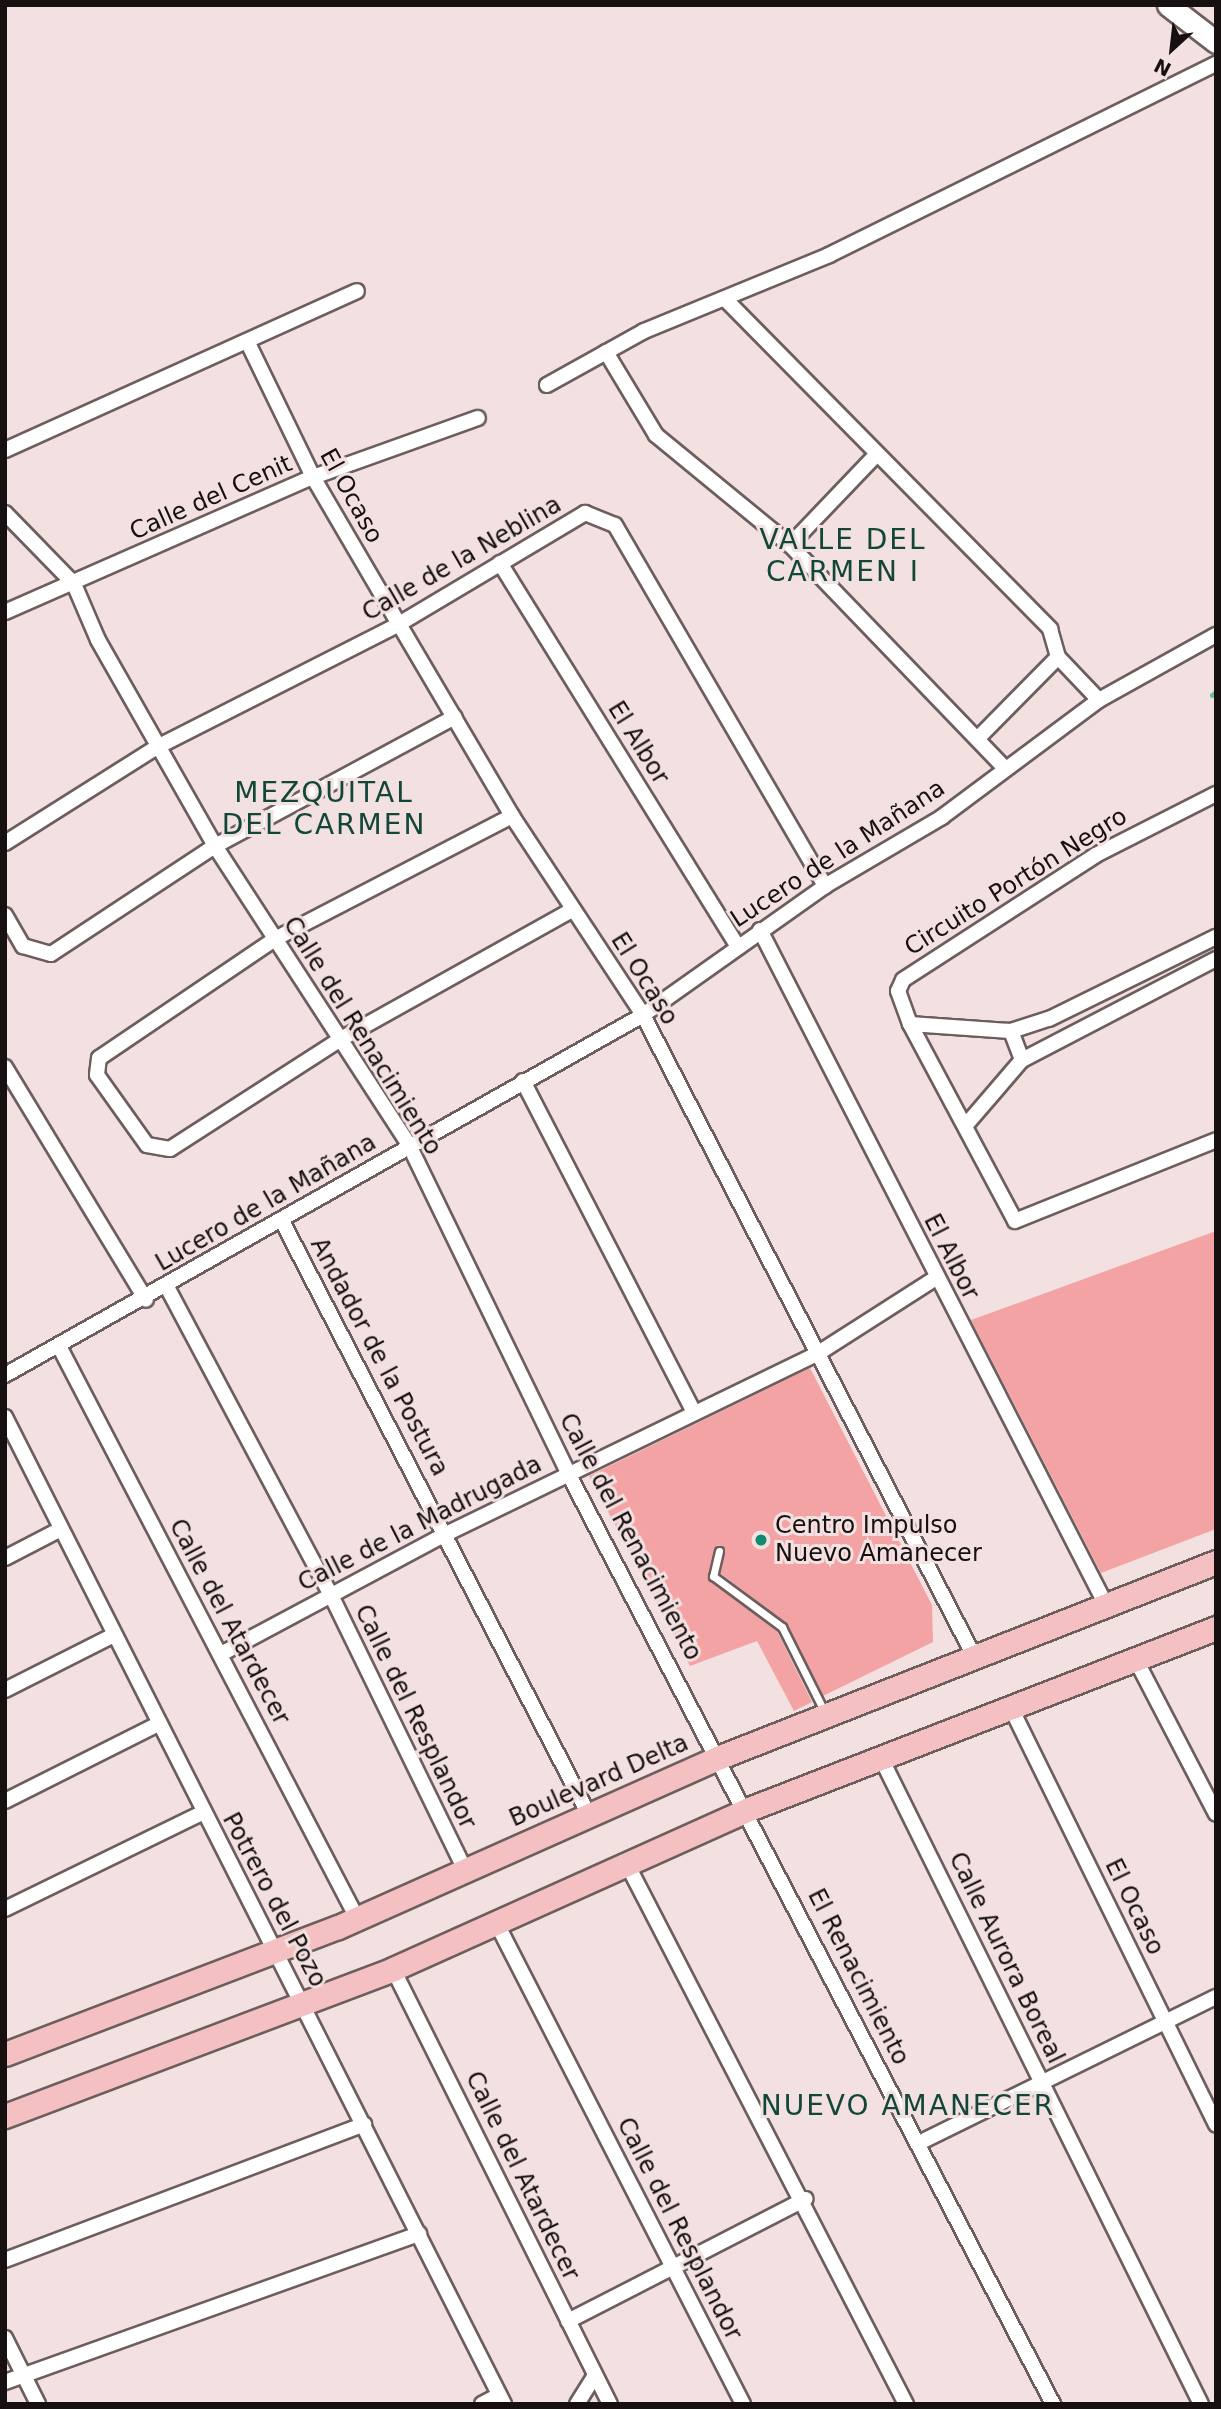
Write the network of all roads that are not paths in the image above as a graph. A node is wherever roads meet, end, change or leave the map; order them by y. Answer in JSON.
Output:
{"nodes":[{"id":1,"x":1168,"y":5,"type":"edge"},
{"id":2,"x":1216,"y":42,"type":"edge"},
{"id":3,"x":1216,"y":64,"type":"edge"},
{"id":4,"x":357,"y":291,"type":"dead end"},
{"id":5,"x":726,"y":300,"type":"junction"},
{"id":6,"x":248,"y":343,"type":"junction"},
{"id":7,"x":606,"y":352,"type":"junction"},
{"id":8,"x":547,"y":385,"type":"dead end"},
{"id":9,"x":478,"y":418,"type":"dead end"},
{"id":10,"x":5,"y":450,"type":"edge"},
{"id":11,"x":877,"y":454,"type":"junction"},
{"id":12,"x":313,"y":477,"type":"junction"},
{"id":13,"x":5,"y":513,"type":"edge"},
{"id":14,"x":789,"y":545,"type":"junction"},
{"id":15,"x":500,"y":563,"type":"junction"},
{"id":16,"x":74,"y":583,"type":"junction"},
{"id":17,"x":5,"y":612,"type":"edge"},
{"id":18,"x":399,"y":624,"type":"junction"},
{"id":19,"x":1216,"y":635,"type":"edge"},
{"id":20,"x":1058,"y":657,"type":"junction"},
{"id":21,"x":1099,"y":699,"type":"junction"},
{"id":22,"x":455,"y":717,"type":"junction"},
{"id":23,"x":978,"y":738,"type":"junction"},
{"id":24,"x":157,"y":747,"type":"junction"},
{"id":25,"x":1003,"y":766,"type":"junction"},
{"id":26,"x":1216,"y":794,"type":"edge"},
{"id":27,"x":512,"y":816,"type":"junction"},
{"id":28,"x":5,"y":843,"type":"edge"},
{"id":29,"x":215,"y":846,"type":"junction"},
{"id":30,"x":825,"y":886,"type":"junction"},
{"id":31,"x":572,"y":910,"type":"junction"},
{"id":32,"x":5,"y":915,"type":"edge"},
{"id":33,"x":760,"y":930,"type":"junction"},
{"id":34,"x":1216,"y":937,"type":"edge"},
{"id":35,"x":275,"y":940,"type":"junction"},
{"id":36,"x":737,"y":947,"type":"junction"},
{"id":37,"x":1216,"y":959,"type":"edge"},
{"id":38,"x":643,"y":1015,"type":"junction"},
{"id":39,"x":909,"y":1024,"type":"junction"},
{"id":40,"x":1011,"y":1031,"type":"junction"},
{"id":41,"x":341,"y":1039,"type":"junction"},
{"id":42,"x":1023,"y":1060,"type":"junction"},
{"id":43,"x":5,"y":1067,"type":"edge"},
{"id":44,"x":523,"y":1081,"type":"junction"},
{"id":45,"x":966,"y":1125,"type":"junction"},
{"id":46,"x":1216,"y":1140,"type":"edge"},
{"id":47,"x":409,"y":1145,"type":"junction"},
{"id":48,"x":282,"y":1221,"type":"junction"},
{"id":49,"x":936,"y":1278,"type":"junction"},
{"id":50,"x":167,"y":1287,"type":"junction"},
{"id":51,"x":146,"y":1300,"type":"junction"},
{"id":52,"x":60,"y":1348,"type":"junction"},
{"id":53,"x":817,"y":1353,"type":"junction"},
{"id":54,"x":5,"y":1375,"type":"edge"},
{"id":55,"x":694,"y":1413,"type":"junction"},
{"id":56,"x":5,"y":1417,"type":"edge"},
{"id":57,"x":569,"y":1475,"type":"junction"},
{"id":58,"x":61,"y":1529,"type":"junction"},
{"id":59,"x":446,"y":1534,"type":"junction"},
{"id":60,"x":719,"y":1551,"type":"dead end"},
{"id":61,"x":5,"y":1558,"type":"edge"},
{"id":62,"x":1216,"y":1562,"type":"edge"},
{"id":63,"x":330,"y":1593,"type":"junction"},
{"id":64,"x":1105,"y":1603,"type":"junction"},
{"id":65,"x":1216,"y":1628,"type":"edge"},
{"id":66,"x":114,"y":1635,"type":"junction"},
{"id":67,"x":221,"y":1654,"type":"junction"},
{"id":68,"x":974,"y":1656,"type":"junction"},
{"id":69,"x":1137,"y":1662,"type":"junction"},
{"id":70,"x":5,"y":1690,"type":"edge"},
{"id":71,"x":1012,"y":1710,"type":"junction"},
{"id":72,"x":826,"y":1715,"type":"junction"},
{"id":73,"x":158,"y":1724,"type":"junction"},
{"id":74,"x":720,"y":1757,"type":"junction"},
{"id":75,"x":881,"y":1758,"type":"junction"},
{"id":76,"x":5,"y":1801,"type":"edge"},
{"id":77,"x":749,"y":1808,"type":"junction"},
{"id":78,"x":202,"y":1813,"type":"junction"},
{"id":79,"x":588,"y":1813,"type":"junction"},
{"id":80,"x":1216,"y":1814,"type":"edge"},
{"id":81,"x":626,"y":1864,"type":"junction"},
{"id":82,"x":465,"y":1870,"type":"junction"},
{"id":83,"x":5,"y":1909,"type":"edge"},
{"id":84,"x":357,"y":1918,"type":"junction"},
{"id":85,"x":498,"y":1926,"type":"junction"},
{"id":86,"x":269,"y":1948,"type":"junction"},
{"id":87,"x":393,"y":1969,"type":"junction"},
{"id":88,"x":1216,"y":1997,"type":"edge"},
{"id":89,"x":303,"y":2002,"type":"junction"},
{"id":90,"x":1165,"y":2021,"type":"junction"},
{"id":91,"x":5,"y":2053,"type":"edge"},
{"id":92,"x":1042,"y":2082,"type":"junction"},
{"id":93,"x":5,"y":2116,"type":"edge"},
{"id":94,"x":364,"y":2124,"type":"junction"},
{"id":95,"x":1216,"y":2124,"type":"edge"},
{"id":96,"x":919,"y":2143,"type":"junction"},
{"id":97,"x":805,"y":2199,"type":"junction"},
{"id":98,"x":419,"y":2234,"type":"junction"},
{"id":99,"x":5,"y":2260,"type":"edge"},
{"id":100,"x":673,"y":2267,"type":"junction"},
{"id":101,"x":568,"y":2320,"type":"junction"},
{"id":102,"x":5,"y":2338,"type":"edge"},
{"id":103,"x":23,"y":2373,"type":"junction"},
{"id":104,"x":595,"y":2375,"type":"junction"},
{"id":105,"x":5,"y":2382,"type":"edge"},
{"id":106,"x":502,"y":2399,"type":"edge"},
{"id":107,"x":38,"y":2404,"type":"edge"},
{"id":108,"x":482,"y":2404,"type":"edge"},
{"id":109,"x":577,"y":2404,"type":"edge"},
{"id":110,"x":610,"y":2404,"type":"edge"},
{"id":111,"x":743,"y":2404,"type":"edge"},
{"id":112,"x":906,"y":2404,"type":"edge"},
{"id":113,"x":1053,"y":2404,"type":"edge"},
{"id":114,"x":1201,"y":2404,"type":"edge"}],
"edges":[{"from":1,"to":2,"type":"main road"},
{"from":3,"to":5,"type":"street"},
{"from":4,"to":6,"type":"street"},
{"from":5,"to":7,"type":"street"},
{"from":5,"to":11,"type":"street"},
{"from":6,"to":10,"type":"street"},
{"from":6,"to":12,"type":"street","name":"El Ocaso"},
{"from":7,"to":8,"type":"street"},
{"from":7,"to":14,"type":"street"},
{"from":9,"to":12,"type":"street","name":"Calle del Cenit"},
{"from":11,"to":14,"type":"street"},
{"from":11,"to":20,"type":"street"},
{"from":12,"to":16,"type":"street","name":"Calle del Cenit"},
{"from":12,"to":18,"type":"street","name":"El Ocaso"},
{"from":13,"to":16,"type":"street","name":"Calle del Renacimiento"},
{"from":14,"to":23,"type":"street"},
{"from":15,"to":18,"type":"street","name":"Calle de la Neblina"},
{"from":15,"to":30,"type":"street","name":"Calle de la Neblina"},
{"from":15,"to":36,"type":"street","name":"El Albor"},
{"from":16,"to":17,"type":"street","name":"Calle del Cenit"},
{"from":16,"to":24,"type":"street","name":"Calle del Renacimiento"},
{"from":18,"to":22,"type":"street","name":"El Ocaso"},
{"from":18,"to":24,"type":"street","name":"Calle de la Neblina"},
{"from":19,"to":21,"type":"street","name":"Lucero de la Mañana"},
{"from":20,"to":21,"type":"street"},
{"from":20,"to":23,"type":"street"},
{"from":21,"to":25,"type":"street","name":"Lucero de la Mañana"},
{"from":22,"to":27,"type":"street","name":"El Ocaso"},
{"from":22,"to":29,"type":"street"},
{"from":23,"to":25,"type":"street"},
{"from":24,"to":28,"type":"street","name":"Calle de la Neblina"},
{"from":24,"to":29,"type":"street","name":"Calle del Renacimiento"},
{"from":25,"to":30,"type":"street","name":"Lucero de la Mañana"},
{"from":26,"to":39,"type":"street","name":"Circuito Portón Negro"},
{"from":27,"to":31,"type":"street","name":"El Ocaso"},
{"from":27,"to":35,"type":"street"},
{"from":29,"to":32,"type":"street"},
{"from":29,"to":35,"type":"street","name":"Calle del Renacimiento"},
{"from":30,"to":33,"type":"street","name":"Lucero de la Mañana"},
{"from":31,"to":38,"type":"street","name":"El Ocaso"},
{"from":31,"to":41,"type":"street"},
{"from":33,"to":36,"type":"street","name":"Lucero de la Mañana"},
{"from":33,"to":49,"type":"street","name":"El Albor"},
{"from":34,"to":40,"type":"street"},
{"from":35,"to":41,"type":"street","name":"Calle del Renacimiento"},
{"from":35,"to":41,"type":"street"},
{"from":36,"to":38,"type":"street","name":"Lucero de la Mañana"},
{"from":37,"to":42,"type":"street"},
{"from":38,"to":44,"type":"street","name":"Lucero de la Mañana"},
{"from":38,"to":53,"type":"street","name":"El Ocaso"},
{"from":39,"to":40,"type":"street"},
{"from":39,"to":45,"type":"street","name":"Circuito Portón Negro"},
{"from":40,"to":42,"type":"street"},
{"from":41,"to":47,"type":"street","name":"Calle del Renacimiento"},
{"from":42,"to":45,"type":"street"},
{"from":43,"to":51,"type":"street"},
{"from":44,"to":47,"type":"street","name":"Lucero de la Mañana"},
{"from":44,"to":55,"type":"street"},
{"from":45,"to":46,"type":"street","name":"Circuito Portón Negro"},
{"from":47,"to":48,"type":"street","name":"Lucero de la Mañana"},
{"from":47,"to":57,"type":"street","name":"Calle del Renacimiento"},
{"from":48,"to":50,"type":"street","name":"Lucero de la Mañana"},
{"from":48,"to":59,"type":"street","name":"Andador de la Postura"},
{"from":49,"to":53,"type":"street","name":"Calle de la Madrugada"},
{"from":49,"to":64,"type":"street","name":"El Albor"},
{"from":50,"to":51,"type":"street","name":"Lucero de la Mañana"},
{"from":50,"to":63,"type":"street","name":"Calle del Resplandor"},
{"from":51,"to":52,"type":"street","name":"Lucero de la Mañana"},
{"from":52,"to":54,"type":"street","name":"Lucero de la Mañana"},
{"from":52,"to":67,"type":"street","name":"Calle del Atardecer"},
{"from":53,"to":55,"type":"street","name":"Calle de la Madrugada"},
{"from":53,"to":68,"type":"street","name":"El Ocaso"},
{"from":55,"to":57,"type":"street","name":"Calle de la Madrugada"},
{"from":56,"to":58,"type":"street","name":"Potrero del Pozo"},
{"from":57,"to":59,"type":"street","name":"Calle de la Madrugada"},
{"from":57,"to":74,"type":"street","name":"Calle del Renacimiento"},
{"from":58,"to":61,"type":"street"},
{"from":58,"to":66,"type":"street","name":"Potrero del Pozo"},
{"from":59,"to":63,"type":"street","name":"Calle de la Madrugada"},
{"from":59,"to":79,"type":"street","name":"Andador de la Postura"},
{"from":60,"to":72,"type":"lane"},
{"from":62,"to":64,"type":"main road","name":"Boulevard Delta"},
{"from":63,"to":67,"type":"street","name":"Calle de la Madrugada"},
{"from":63,"to":82,"type":"street","name":"Calle del Resplandor"},
{"from":64,"to":68,"type":"main road","name":"Boulevard Delta"},
{"from":65,"to":69,"type":"main road"},
{"from":66,"to":70,"type":"street"},
{"from":66,"to":73,"type":"street","name":"Potrero del Pozo"},
{"from":67,"to":84,"type":"street","name":"Calle del Atardecer"},
{"from":68,"to":72,"type":"main road","name":"Boulevard Delta"},
{"from":69,"to":71,"type":"main road"},
{"from":69,"to":80,"type":"street"},
{"from":71,"to":75,"type":"main road"},
{"from":71,"to":90,"type":"street","name":"El Ocaso"},
{"from":72,"to":74,"type":"main road","name":"Boulevard Delta"},
{"from":73,"to":76,"type":"street"},
{"from":73,"to":78,"type":"street","name":"Potrero del Pozo"},
{"from":74,"to":77,"type":"street","name":"El Renacimiento"},
{"from":74,"to":79,"type":"main road","name":"Boulevard Delta"},
{"from":75,"to":77,"type":"main road"},
{"from":75,"to":92,"type":"street","name":"Calle Aurora Boreal"},
{"from":77,"to":81,"type":"main road"},
{"from":77,"to":96,"type":"street","name":"El Renacimiento"},
{"from":78,"to":83,"type":"street"},
{"from":78,"to":86,"type":"street","name":"Potrero del Pozo"},
{"from":79,"to":82,"type":"main road","name":"Boulevard Delta"},
{"from":81,"to":85,"type":"main road"},
{"from":81,"to":97,"type":"street"},
{"from":82,"to":84,"type":"main road","name":"Boulevard Delta"},
{"from":84,"to":86,"type":"main road","name":"Boulevard Delta"},
{"from":85,"to":87,"type":"main road"},
{"from":85,"to":100,"type":"street","name":"Calle del Resplandor"},
{"from":86,"to":89,"type":"street","name":"Potrero del Pozo"},
{"from":86,"to":91,"type":"main road","name":"Boulevard Delta"},
{"from":87,"to":89,"type":"main road"},
{"from":87,"to":101,"type":"street","name":"Calle del Atardecer"},
{"from":88,"to":90,"type":"street"},
{"from":89,"to":93,"type":"main road"},
{"from":89,"to":94,"type":"street","name":"Potrero del Pozo"},
{"from":90,"to":92,"type":"street"},
{"from":90,"to":95,"type":"street","name":"El Ocaso"},
{"from":92,"to":96,"type":"street"},
{"from":92,"to":114,"type":"street","name":"Calle Aurora Boreal"},
{"from":94,"to":98,"type":"street","name":"Potrero del Pozo"},
{"from":94,"to":99,"type":"street"},
{"from":96,"to":113,"type":"street","name":"El Renacimiento"},
{"from":97,"to":100,"type":"street"},
{"from":97,"to":112,"type":"street"},
{"from":98,"to":103,"type":"street"},
{"from":98,"to":106,"type":"street","name":"Potrero del Pozo"},
{"from":100,"to":101,"type":"street"},
{"from":100,"to":111,"type":"street","name":"Calle del Resplandor"},
{"from":101,"to":104,"type":"street","name":"Calle del Atardecer"},
{"from":102,"to":103,"type":"street"},
{"from":103,"to":105,"type":"street"},
{"from":103,"to":107,"type":"street"},
{"from":104,"to":109,"type":"street"},
{"from":104,"to":110,"type":"street","name":"Calle del Atardecer"},
{"from":106,"to":108,"type":"street"}]}
